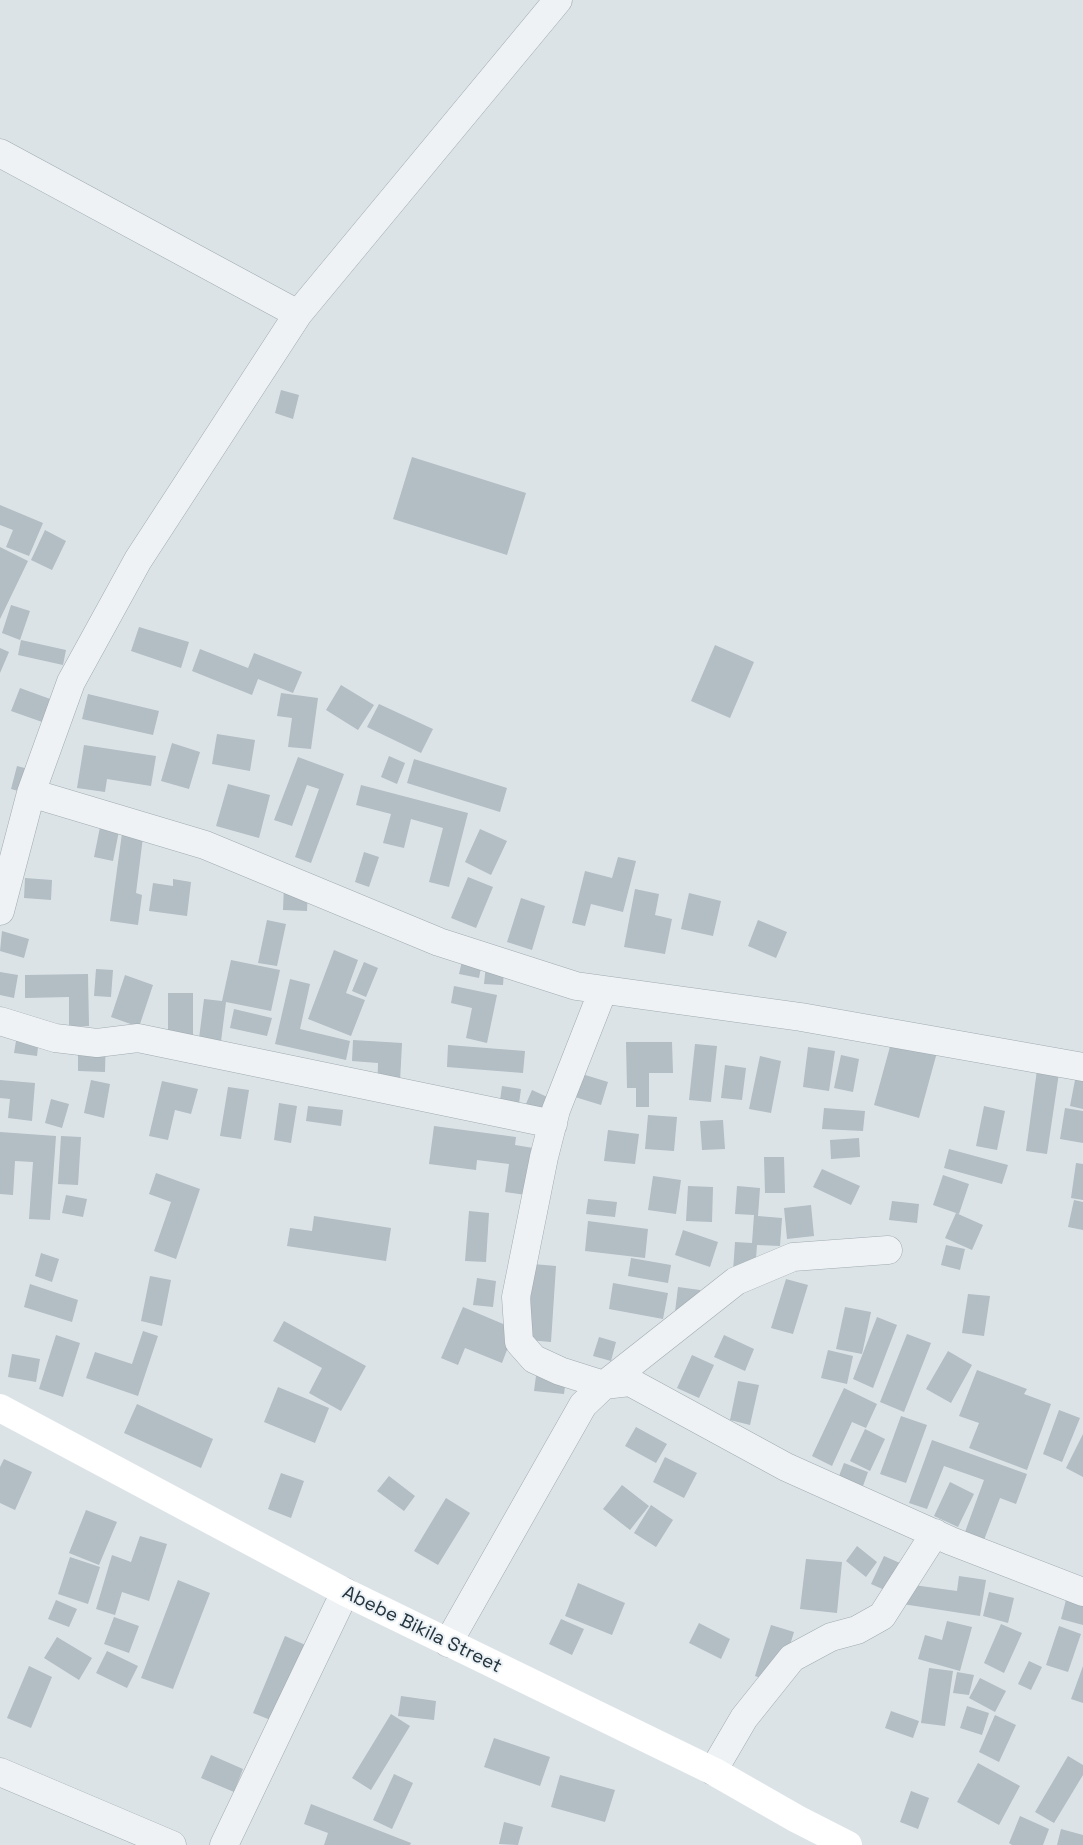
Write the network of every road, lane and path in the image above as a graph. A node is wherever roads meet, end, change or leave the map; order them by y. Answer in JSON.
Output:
{"nodes":[{"id":1,"x":558,"y":0,"type":"edge"},
{"id":2,"x":0,"y":153,"type":"edge"},
{"id":3,"x":298,"y":314,"type":"junction"},
{"id":4,"x":31,"y":792,"type":"junction"},
{"id":5,"x":0,"y":911,"type":"edge"},
{"id":6,"x":603,"y":990,"type":"junction"},
{"id":7,"x":0,"y":1021,"type":"edge"},
{"id":8,"x":1083,"y":1067,"type":"edge"},
{"id":9,"x":553,"y":1124,"type":"junction"},
{"id":10,"x":888,"y":1250,"type":"dead end"},
{"id":11,"x":604,"y":1385,"type":"junction"},
{"id":12,"x":0,"y":1408,"type":"edge"},
{"id":13,"x":935,"y":1534,"type":"junction"},
{"id":14,"x":345,"y":1592,"type":"junction"},
{"id":15,"x":1083,"y":1592,"type":"edge"},
{"id":16,"x":448,"y":1643,"type":"junction"},
{"id":17,"x":713,"y":1771,"type":"junction"},
{"id":18,"x":0,"y":1772,"type":"edge"},
{"id":19,"x":172,"y":1845,"type":"edge"},
{"id":20,"x":224,"y":1845,"type":"edge"},
{"id":21,"x":848,"y":1845,"type":"edge"}],
"edges":[{"from":1,"to":3,"type":"street"},
{"from":2,"to":3,"type":"street"},
{"from":3,"to":4,"type":"street"},
{"from":4,"to":5,"type":"street"},
{"from":4,"to":6,"type":"street"},
{"from":6,"to":8,"type":"street"},
{"from":6,"to":9,"type":"street"},
{"from":7,"to":9,"type":"street"},
{"from":9,"to":11,"type":"street"},
{"from":10,"to":11,"type":"street"},
{"from":11,"to":13,"type":"street"},
{"from":11,"to":16,"type":"street"},
{"from":12,"to":14,"type":"main road","name":"Abebe Bikila Street"},
{"from":13,"to":15,"type":"street"},
{"from":13,"to":17,"type":"street"},
{"from":14,"to":16,"type":"main road","name":"Abebe Bikila Street"},
{"from":14,"to":20,"type":"street"},
{"from":16,"to":17,"type":"main road","name":"Abebe Bikila Street"},
{"from":17,"to":21,"type":"main road","name":"Abebe Bikila Street"},
{"from":18,"to":19,"type":"street"}]}
